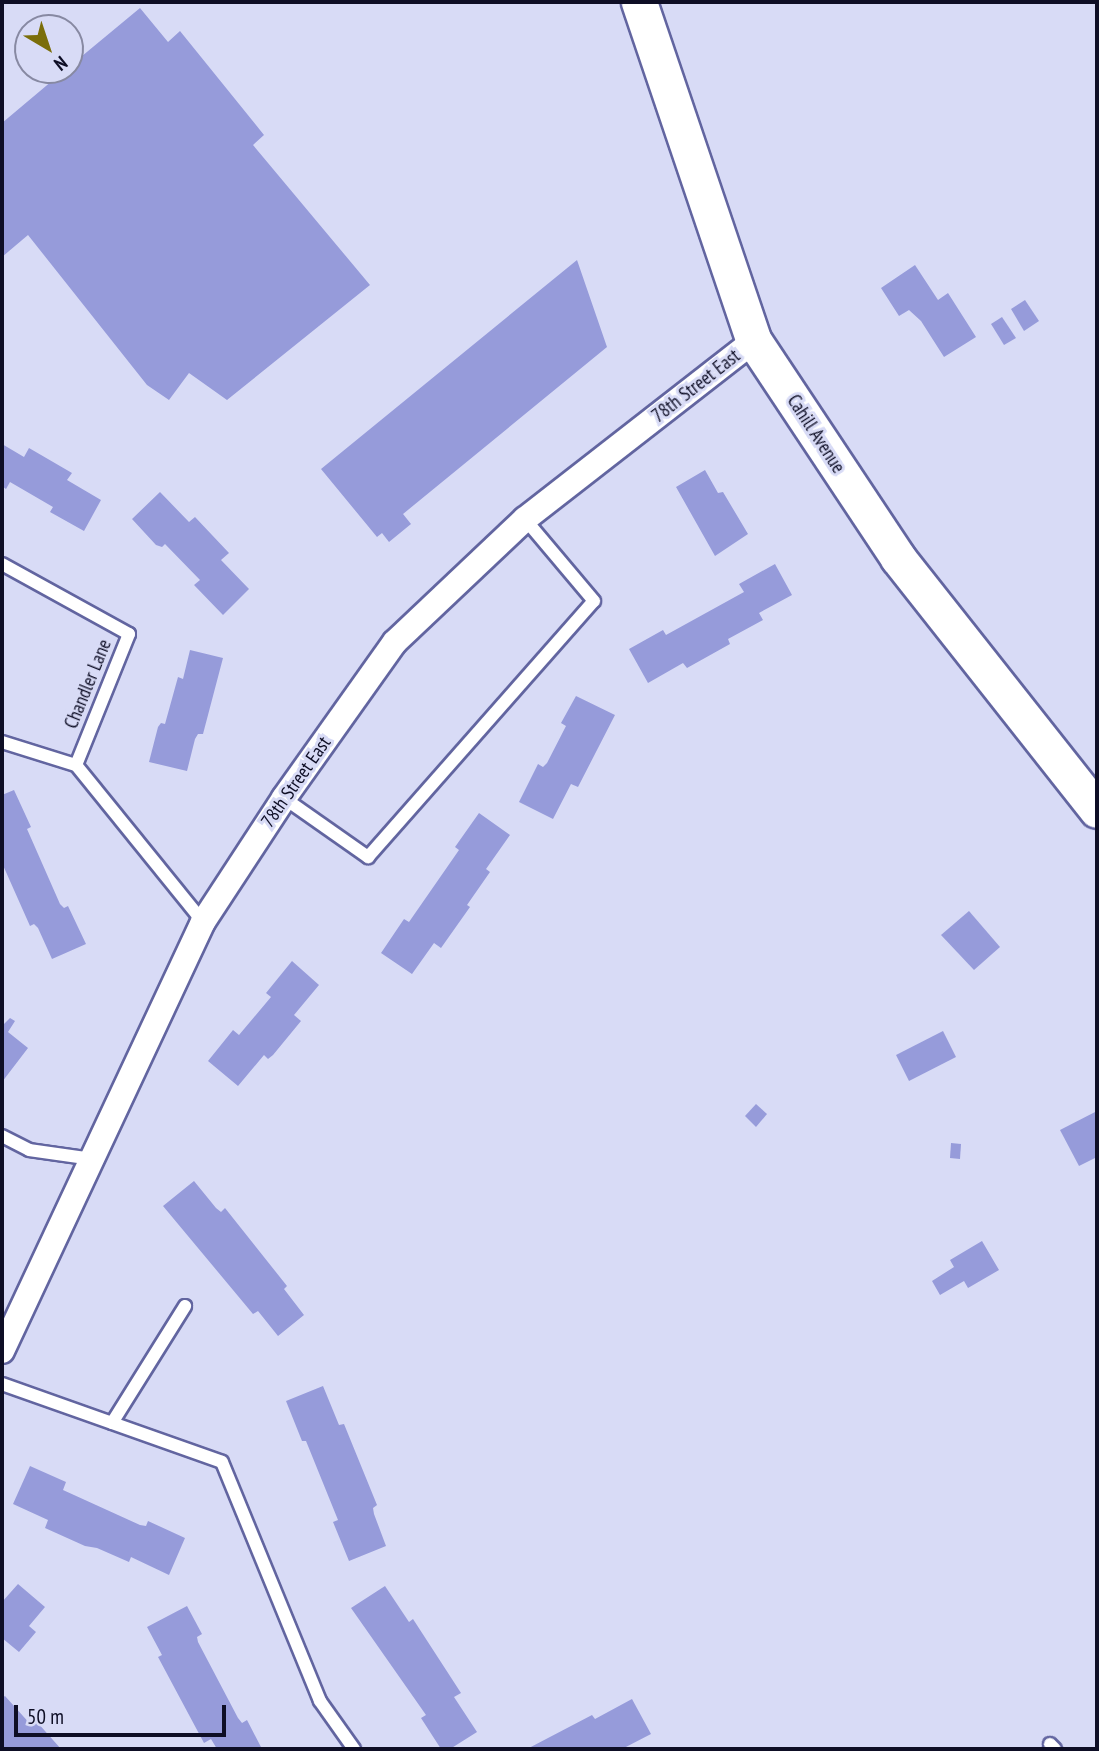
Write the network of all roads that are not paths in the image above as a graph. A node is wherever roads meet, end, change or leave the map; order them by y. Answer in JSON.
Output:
{"nodes":[{"id":1,"x":639,"y":2,"type":"edge"},
{"id":2,"x":754,"y":341,"type":"junction"},
{"id":3,"x":525,"y":519,"type":"junction"},
{"id":4,"x":2,"y":564,"type":"edge"},
{"id":5,"x":2,"y":742,"type":"edge"},
{"id":6,"x":76,"y":765,"type":"junction"},
{"id":7,"x":285,"y":798,"type":"junction"},
{"id":8,"x":1097,"y":810,"type":"edge"},
{"id":9,"x":203,"y":922,"type":"junction"},
{"id":10,"x":2,"y":1136,"type":"edge"},
{"id":11,"x":92,"y":1158,"type":"junction"},
{"id":12,"x":185,"y":1306,"type":"dead end"},
{"id":13,"x":2,"y":1350,"type":"edge"},
{"id":14,"x":2,"y":1384,"type":"edge"},
{"id":15,"x":112,"y":1423,"type":"junction"},
{"id":16,"x":354,"y":1749,"type":"edge"}],
"edges":[{"from":1,"to":2,"type":"street","name":"Cahill Avenue"},
{"from":2,"to":3,"type":"street","name":"78th Street East"},
{"from":2,"to":8,"type":"street","name":"Cahill Avenue"},
{"from":3,"to":7,"type":"street","name":"78th Street East"},
{"from":3,"to":7,"type":"lane"},
{"from":4,"to":6,"type":"lane","name":"Chandler Lane"},
{"from":5,"to":6,"type":"lane"},
{"from":6,"to":9,"type":"lane"},
{"from":7,"to":9,"type":"street","name":"78th Street East"},
{"from":9,"to":11,"type":"street","name":"78th Street East"},
{"from":10,"to":11,"type":"lane"},
{"from":11,"to":13,"type":"street","name":"78th Street East"},
{"from":12,"to":15,"type":"lane"},
{"from":14,"to":15,"type":"lane"},
{"from":15,"to":16,"type":"lane"}]}
